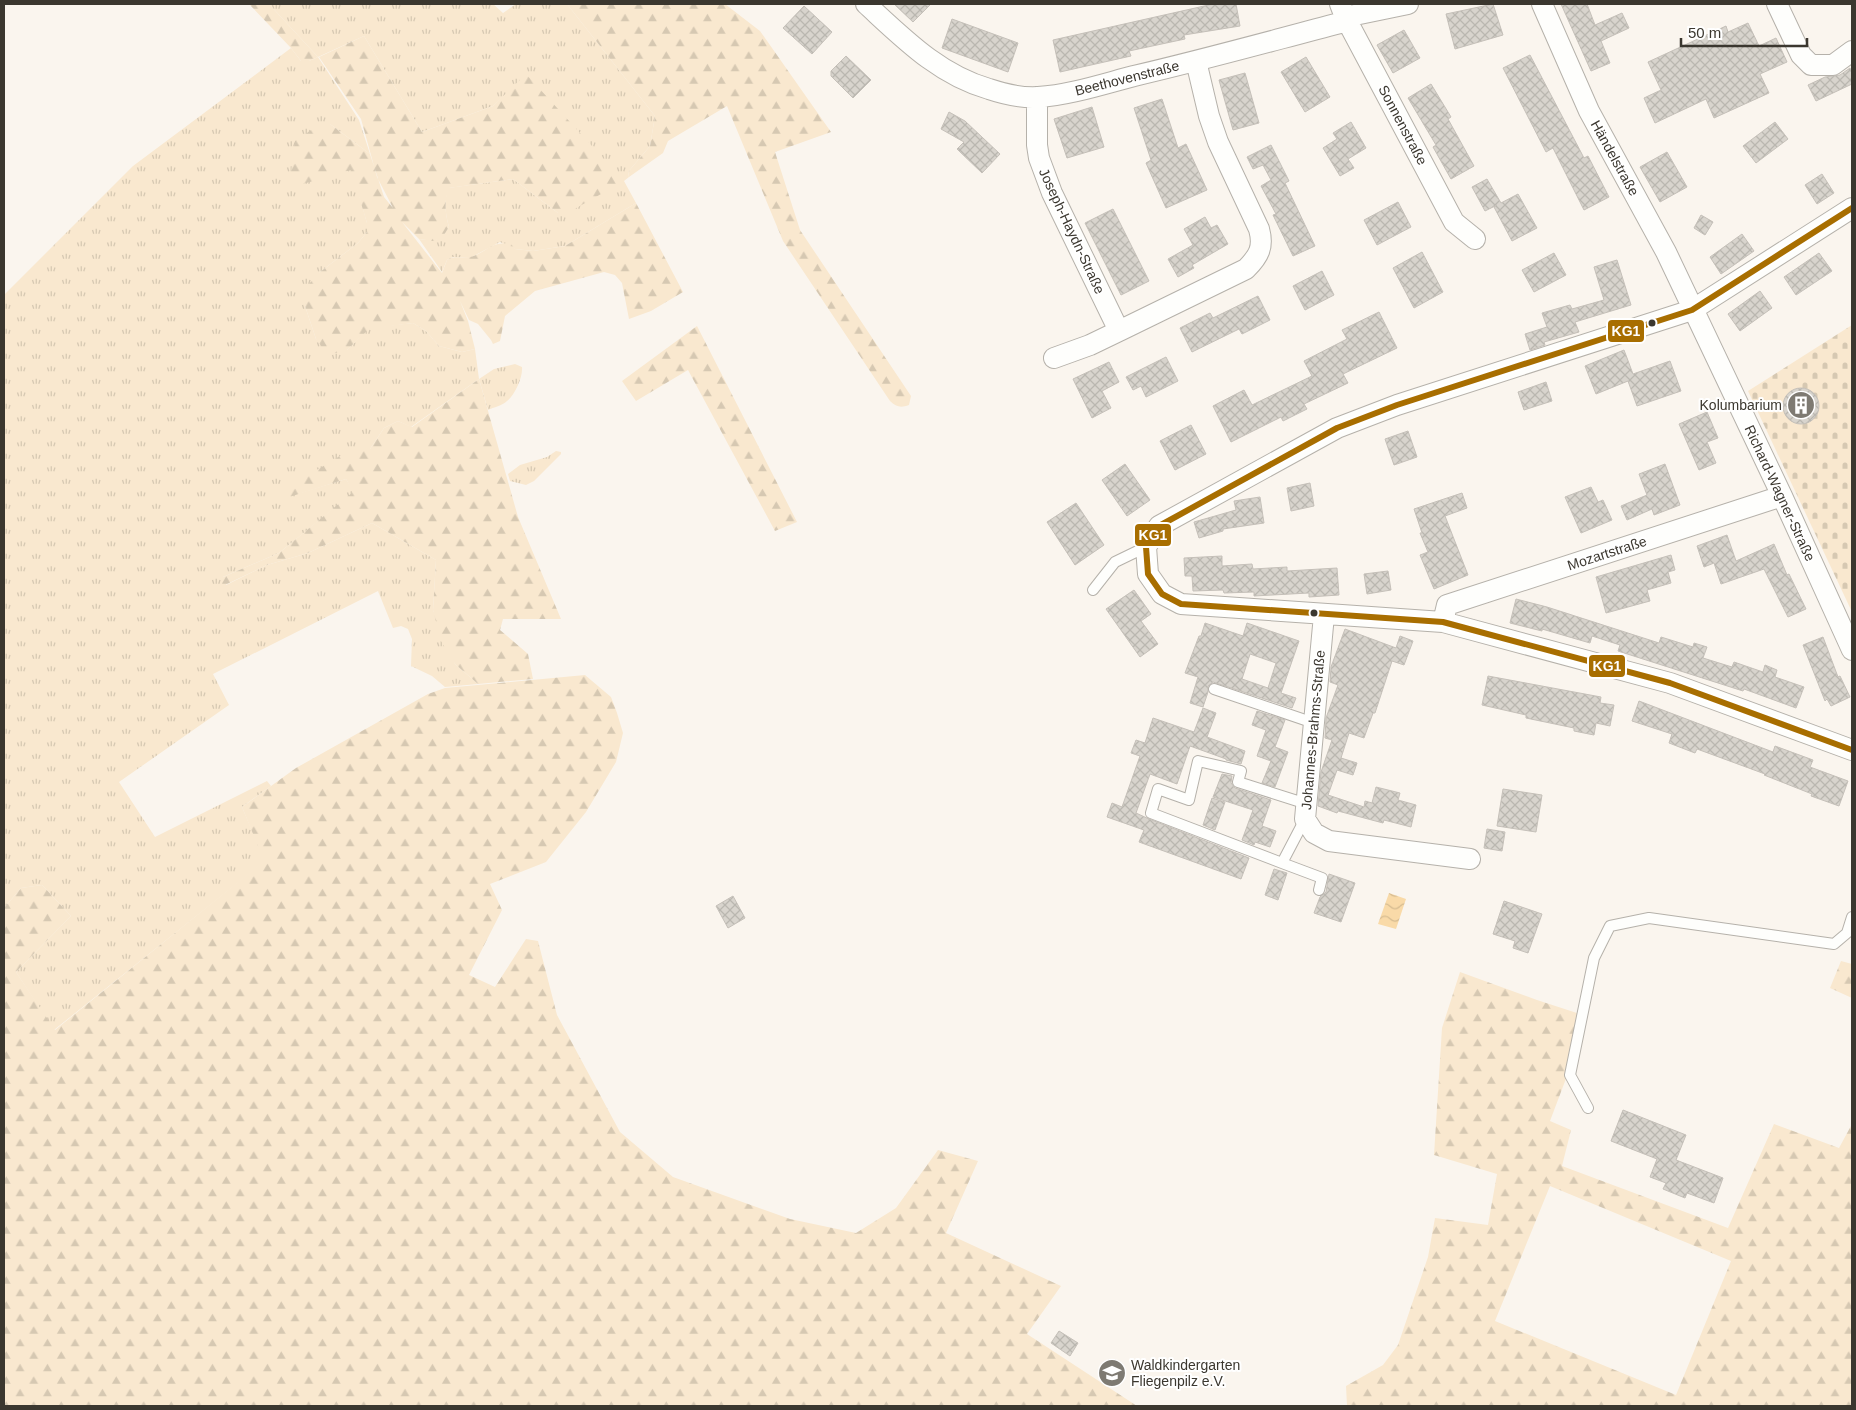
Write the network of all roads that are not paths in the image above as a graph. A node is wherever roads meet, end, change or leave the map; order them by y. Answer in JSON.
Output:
{"nodes":[{"id":1,"x":866,"y":4,"type":"edge"},
{"id":2,"x":1408,"y":4,"type":"edge"},
{"id":3,"x":1542,"y":4,"type":"edge"},
{"id":4,"x":1777,"y":4,"type":"edge"},
{"id":5,"x":1342,"y":10,"type":"edge"},
{"id":6,"x":1852,"y":51,"type":"edge"},
{"id":7,"x":1196,"y":62,"type":"junction"},
{"id":8,"x":1036,"y":97,"type":"junction"},
{"id":9,"x":1852,"y":208,"type":"edge"},
{"id":10,"x":1476,"y":239,"type":"dead end"},
{"id":11,"x":1692,"y":310,"type":"junction"},
{"id":12,"x":1119,"y":331,"type":"junction"},
{"id":13,"x":1054,"y":358,"type":"dead end"},
{"id":14,"x":1782,"y":496,"type":"junction"},
{"id":15,"x":1146,"y":547,"type":"junction"},
{"id":16,"x":1093,"y":590,"type":"dead end"},
{"id":17,"x":1324,"y":615,"type":"junction"},
{"id":18,"x":1443,"y":622,"type":"junction"},
{"id":19,"x":1852,"y":650,"type":"edge"},
{"id":20,"x":1214,"y":689,"type":"dead end"},
{"id":21,"x":1314,"y":722,"type":"junction"},
{"id":22,"x":1852,"y":750,"type":"edge"},
{"id":23,"x":1306,"y":812,"type":"junction"},
{"id":24,"x":1470,"y":859,"type":"dead end"},
{"id":25,"x":1282,"y":862,"type":"junction"},
{"id":26,"x":1319,"y":890,"type":"dead end"},
{"id":27,"x":1852,"y":918,"type":"edge"},
{"id":28,"x":1588,"y":1108,"type":"dead end"}],
"edges":[{"from":1,"to":8,"type":"street","name":"Beethovenstraße"},
{"from":2,"to":5,"type":"street","name":"Beethovenstraße"},
{"from":3,"to":11,"type":"street","name":"Händelstraße"},
{"from":4,"to":6,"type":"street"},
{"from":5,"to":7,"type":"street","name":"Beethovenstraße"},
{"from":5,"to":10,"type":"street","name":"Sonnenstraße"},
{"from":7,"to":8,"type":"street","name":"Beethovenstraße"},
{"from":7,"to":12,"type":"street"},
{"from":8,"to":12,"type":"street","name":"Joseph-Haydn-Straße"},
{"from":9,"to":11,"type":"street"},
{"from":11,"to":14,"type":"street","name":"Richard-Wagner-Straße"},
{"from":11,"to":15,"type":"street"},
{"from":12,"to":13,"type":"street"},
{"from":14,"to":18,"type":"street","name":"Mozartstraße"},
{"from":14,"to":19,"type":"street","name":"Richard-Wagner-Straße"},
{"from":15,"to":16,"type":"lane"},
{"from":15,"to":17,"type":"street"},
{"from":17,"to":18,"type":"street"},
{"from":17,"to":21,"type":"street","name":"Johannes-Brahms-Straße"},
{"from":18,"to":22,"type":"street"},
{"from":20,"to":21,"type":"lane"},
{"from":21,"to":23,"type":"street","name":"Johannes-Brahms-Straße"},
{"from":23,"to":24,"type":"street","name":"Johannes-Brahms-Straße"},
{"from":23,"to":25,"type":"lane"},
{"from":23,"to":25,"type":"lane"},
{"from":25,"to":26,"type":"lane"},
{"from":27,"to":28,"type":"lane"}]}
